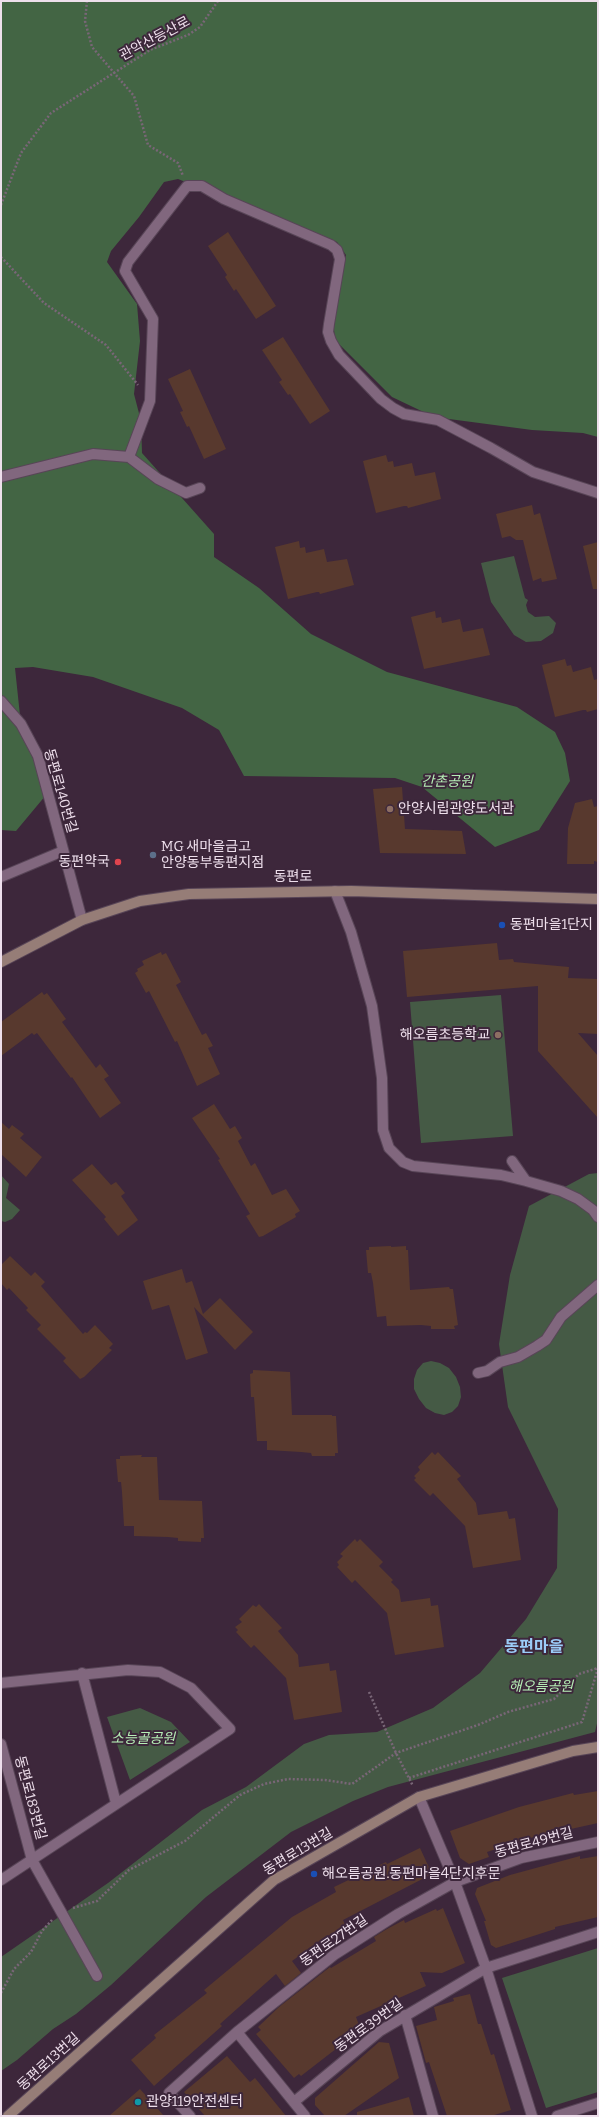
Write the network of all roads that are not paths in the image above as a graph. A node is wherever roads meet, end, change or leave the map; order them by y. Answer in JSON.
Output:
{"nodes":[{"id":1,"x":130,"y":457,"type":"junction"},
{"id":2,"x":1,"y":477,"type":"edge"},
{"id":3,"x":200,"y":488,"type":"dead end"},
{"id":4,"x":598,"y":493,"type":"edge"},
{"id":5,"x":1,"y":701,"type":"edge"},
{"id":6,"x":63,"y":851,"type":"junction"},
{"id":7,"x":1,"y":877,"type":"edge"},
{"id":8,"x":335,"y":891,"type":"junction"},
{"id":9,"x":598,"y":899,"type":"edge"},
{"id":10,"x":82,"y":920,"type":"junction"},
{"id":11,"x":1,"y":962,"type":"edge"},
{"id":12,"x":512,"y":1161,"type":"dead end"},
{"id":13,"x":526,"y":1181,"type":"junction"},
{"id":14,"x":598,"y":1217,"type":"edge"},
{"id":15,"x":598,"y":1285,"type":"edge"},
{"id":16,"x":478,"y":1373,"type":"dead end"},
{"id":17,"x":82,"y":1674,"type":"junction"},
{"id":18,"x":1,"y":1683,"type":"edge"},
{"id":19,"x":1,"y":1744,"type":"edge"},
{"id":20,"x":598,"y":1747,"type":"edge"},
{"id":21,"x":419,"y":1797,"type":"junction"},
{"id":22,"x":116,"y":1803,"type":"junction"},
{"id":23,"x":598,"y":1842,"type":"edge"},
{"id":24,"x":32,"y":1860,"type":"junction"},
{"id":25,"x":1,"y":1880,"type":"edge"},
{"id":26,"x":455,"y":1882,"type":"junction"},
{"id":27,"x":598,"y":1932,"type":"edge"},
{"id":28,"x":486,"y":1968,"type":"junction"},
{"id":29,"x":97,"y":1976,"type":"dead end"},
{"id":30,"x":405,"y":2015,"type":"junction"},
{"id":31,"x":237,"y":2032,"type":"junction"},
{"id":32,"x":294,"y":2102,"type":"junction"},
{"id":33,"x":598,"y":2103,"type":"edge"},
{"id":34,"x":8,"y":2116,"type":"edge"},
{"id":35,"x":190,"y":2116,"type":"edge"},
{"id":36,"x":305,"y":2116,"type":"edge"},
{"id":37,"x":433,"y":2116,"type":"edge"},
{"id":38,"x":532,"y":2116,"type":"edge"},
{"id":39,"x":557,"y":2116,"type":"edge"}],
"edges":[{"from":1,"to":2,"type":"street"},
{"from":1,"to":3,"type":"street"},
{"from":1,"to":4,"type":"street"},
{"from":5,"to":6,"type":"street","name":"동편로140번길"},
{"from":6,"to":7,"type":"street"},
{"from":6,"to":10,"type":"street","name":"동편로140번길"},
{"from":8,"to":9,"type":"street","name":"동편로"},
{"from":8,"to":10,"type":"street","name":"동편로"},
{"from":8,"to":13,"type":"street"},
{"from":10,"to":11,"type":"street","name":"동편로"},
{"from":12,"to":13,"type":"street"},
{"from":13,"to":14,"type":"street"},
{"from":15,"to":16,"type":"street"},
{"from":17,"to":18,"type":"street","name":"동편로183번길"},
{"from":17,"to":22,"type":"street"},
{"from":17,"to":22,"type":"street","name":"동편로183번길"},
{"from":19,"to":24,"type":"street","name":"동편로183번길"},
{"from":20,"to":21,"type":"street","name":"동편로13번길"},
{"from":21,"to":26,"type":"street"},
{"from":21,"to":34,"type":"street","name":"동편로13번길"},
{"from":22,"to":24,"type":"street","name":"동편로183번길"},
{"from":23,"to":26,"type":"street","name":"동편로49번길"},
{"from":24,"to":25,"type":"street","name":"동편로183번길"},
{"from":24,"to":29,"type":"street"},
{"from":26,"to":28,"type":"street"},
{"from":26,"to":31,"type":"street","name":"동편로27번길"},
{"from":27,"to":28,"type":"street","name":"동편로39번길"},
{"from":28,"to":30,"type":"street","name":"동편로39번길"},
{"from":28,"to":38,"type":"street"},
{"from":30,"to":32,"type":"street","name":"동편로39번길"},
{"from":30,"to":37,"type":"street"},
{"from":31,"to":32,"type":"street"},
{"from":31,"to":35,"type":"street","name":"동편로27번길"},
{"from":32,"to":36,"type":"street"},
{"from":33,"to":39,"type":"street"}]}
